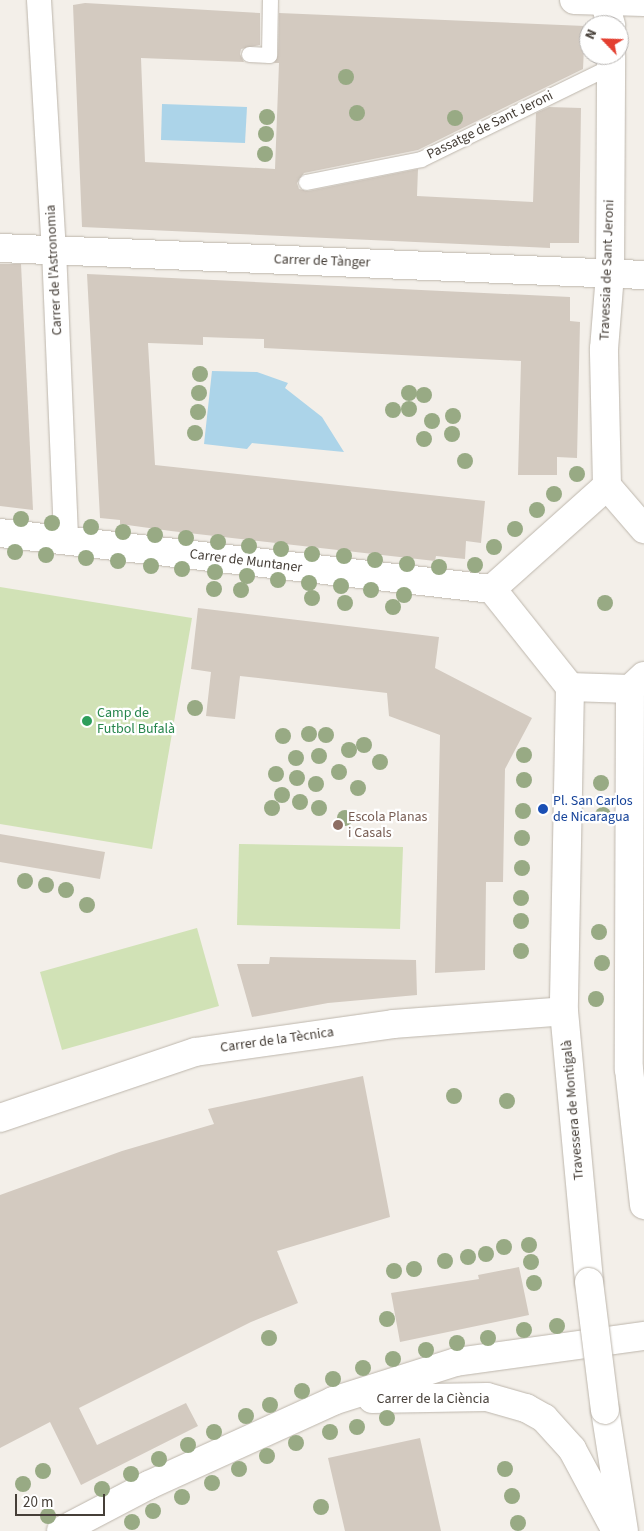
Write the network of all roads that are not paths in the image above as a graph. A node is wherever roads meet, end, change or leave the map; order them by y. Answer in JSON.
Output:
{"nodes":[{"id":1,"x":39,"y":0,"type":"edge"},
{"id":2,"x":270,"y":0,"type":"edge"},
{"id":3,"x":574,"y":0,"type":"edge"},
{"id":4,"x":644,"y":2,"type":"edge"},
{"id":5,"x":606,"y":9,"type":"edge"},
{"id":6,"x":248,"y":54,"type":"dead end"},
{"id":7,"x":603,"y":65,"type":"edge"},
{"id":8,"x":611,"y":65,"type":"edge"},
{"id":9,"x":306,"y":182,"type":"dead end"},
{"id":10,"x":0,"y":248,"type":"edge"},
{"id":11,"x":54,"y":250,"type":"junction"},
{"id":12,"x":610,"y":274,"type":"junction"},
{"id":13,"x":644,"y":275,"type":"edge"},
{"id":14,"x":606,"y":486,"type":"junction"},
{"id":15,"x":644,"y":529,"type":"edge"},
{"id":16,"x":0,"y":533,"type":"edge"},
{"id":17,"x":66,"y":541,"type":"junction"},
{"id":18,"x":492,"y":589,"type":"junction"},
{"id":19,"x":637,"y":683,"type":"edge"},
{"id":20,"x":570,"y":687,"type":"junction"},
{"id":21,"x":564,"y":1011,"type":"junction"},
{"id":22,"x":0,"y":1118,"type":"edge"},
{"id":23,"x":644,"y":1205,"type":"edge"},
{"id":24,"x":644,"y":1336,"type":"edge"},
{"id":25,"x":333,"y":1401,"type":"junction"},
{"id":26,"x":61,"y":1531,"type":"edge"},
{"id":27,"x":616,"y":1531,"type":"edge"},
{"id":28,"x":624,"y":1531,"type":"edge"}],
"edges":[{"from":1,"to":11,"type":"street","name":"Carrer de l'Astronomia"},
{"from":2,"to":6,"type":"lane"},
{"from":3,"to":5,"type":"street"},
{"from":4,"to":5,"type":"street"},
{"from":7,"to":9,"type":"lane","name":"Passatge de Sant Jeroni"},
{"from":8,"to":12,"type":"street","name":"Travessia de Sant Jeroni"},
{"from":10,"to":11,"type":"street","name":"Carrer de Tànger"},
{"from":11,"to":12,"type":"street","name":"Carrer de Tànger"},
{"from":11,"to":17,"type":"street","name":"Carrer de l'Astronomia"},
{"from":12,"to":13,"type":"street","name":"Carrer de Tànger"},
{"from":12,"to":14,"type":"street","name":"Travessia de Sant Jeroni"},
{"from":14,"to":15,"type":"street"},
{"from":14,"to":18,"type":"street"},
{"from":16,"to":17,"type":"street","name":"Carrer de Muntaner"},
{"from":17,"to":18,"type":"street","name":"Carrer de Muntaner"},
{"from":18,"to":20,"type":"street"},
{"from":19,"to":20,"type":"street"},
{"from":19,"to":23,"type":"street"},
{"from":20,"to":21,"type":"street","name":"Travessera de Montigalà"},
{"from":21,"to":22,"type":"street","name":"Carrer de la Tècnica"},
{"from":21,"to":28,"type":"street","name":"Travessera de Montigalà","bridge":true},
{"from":24,"to":25,"type":"street","name":"Carrer de la Ciència"},
{"from":25,"to":26,"type":"street","name":"Carrer de la Ciència"},
{"from":25,"to":27,"type":"street","name":"Carrer de la Ciència"}]}
